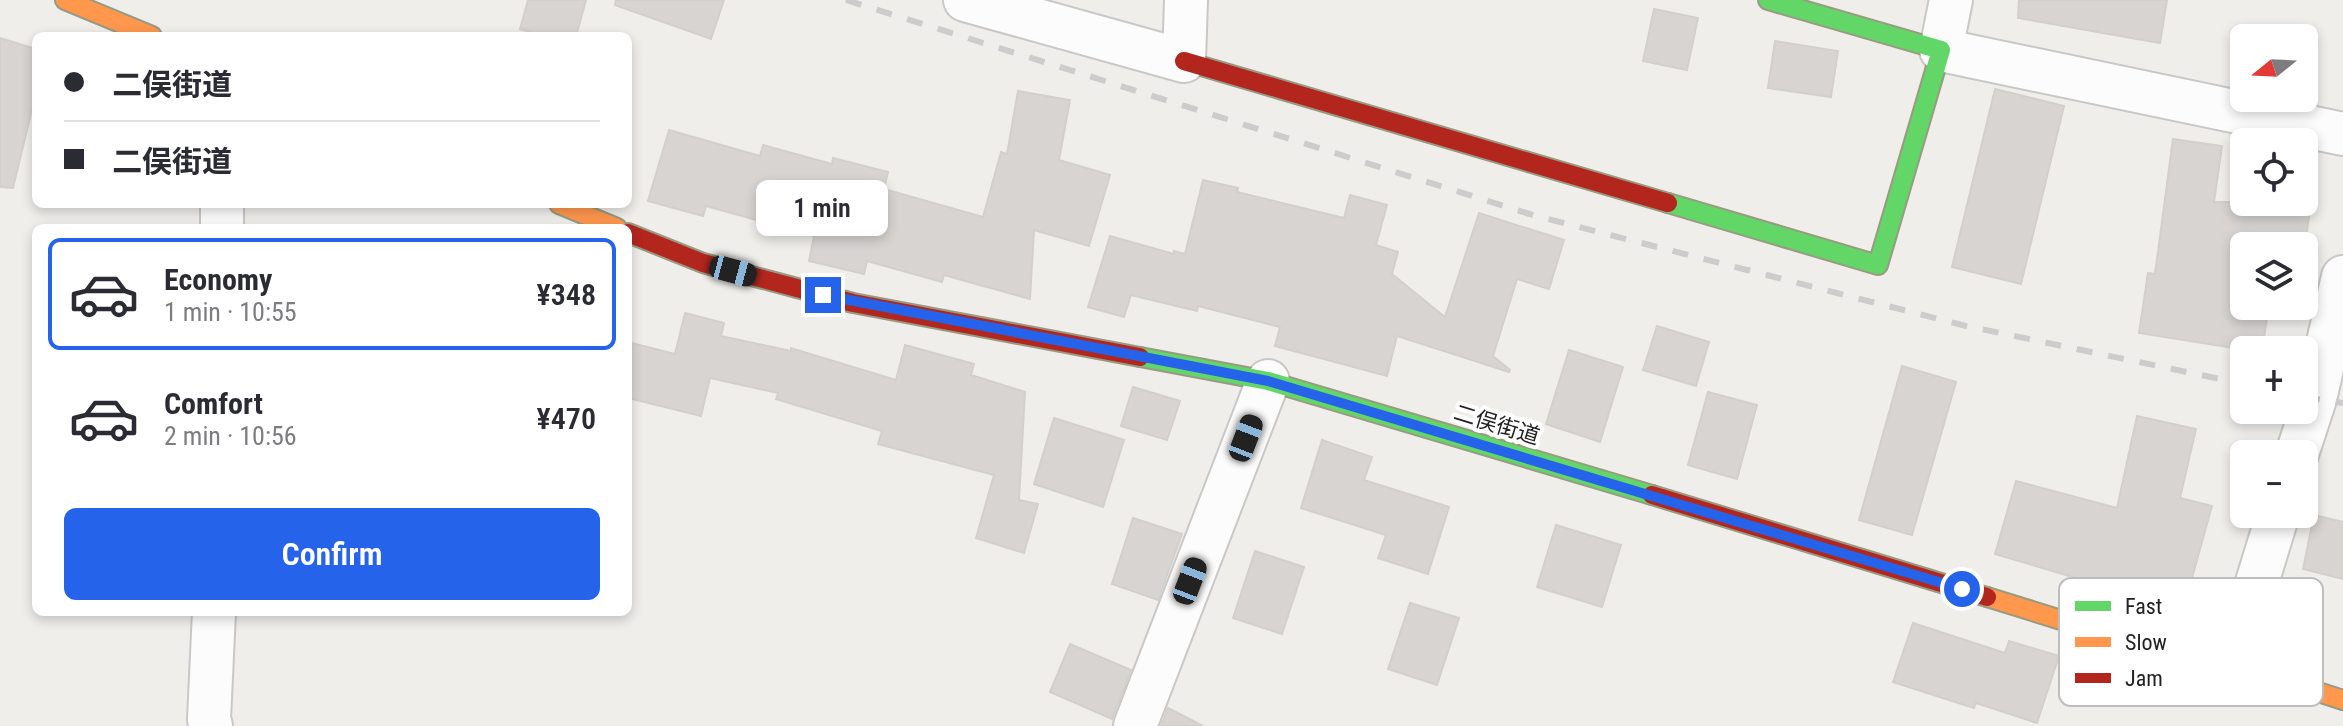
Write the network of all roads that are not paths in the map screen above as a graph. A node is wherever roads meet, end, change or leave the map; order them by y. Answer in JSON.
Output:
{"nodes":[{"id":1,"x":65,"y":0,"type":"edge"},
{"id":2,"x":965,"y":0,"type":"edge"},
{"id":3,"x":1186,"y":0,"type":"edge"},
{"id":4,"x":1768,"y":0,"type":"edge"},
{"id":5,"x":1951,"y":0,"type":"edge"},
{"id":6,"x":142,"y":32,"type":"edge"},
{"id":7,"x":1941,"y":50,"type":"junction"},
{"id":8,"x":1184,"y":61,"type":"junction"},
{"id":9,"x":2343,"y":134,"type":"edge"},
{"id":10,"x":569,"y":208,"type":"edge"},
{"id":11,"x":607,"y":224,"type":"edge"},
{"id":12,"x":632,"y":235,"type":"edge"},
{"id":13,"x":2343,"y":277,"type":"edge"},
{"id":14,"x":1268,"y":381,"type":"junction"},
{"id":15,"x":2302,"y":440,"type":"edge"},
{"id":16,"x":2274,"y":528,"type":"edge"},
{"id":17,"x":2258,"y":578,"type":"edge"},
{"id":18,"x":214,"y":616,"type":"edge"},
{"id":19,"x":2059,"y":619,"type":"edge"},
{"id":20,"x":2323,"y":694,"type":"edge"},
{"id":21,"x":2343,"y":700,"type":"edge"},
{"id":22,"x":211,"y":726,"type":"edge"},
{"id":23,"x":1135,"y":726,"type":"edge"}],
"edges":[{"from":1,"to":6,"type":"street"},
{"from":2,"to":8,"type":"street"},
{"from":3,"to":8,"type":"street"},
{"from":4,"to":7,"type":"street"},
{"from":5,"to":7,"type":"street"},
{"from":7,"to":8,"type":"street"},
{"from":7,"to":9,"type":"street"},
{"from":10,"to":11,"type":"street"},
{"from":12,"to":14,"type":"street","name":"二俣街道"},
{"from":13,"to":15,"type":"street"},
{"from":14,"to":19,"type":"street","name":"二俣街道"},
{"from":14,"to":23,"type":"street"},
{"from":16,"to":17,"type":"street"},
{"from":18,"to":22,"type":"street"},
{"from":20,"to":21,"type":"street","name":"二俣街道"}]}
